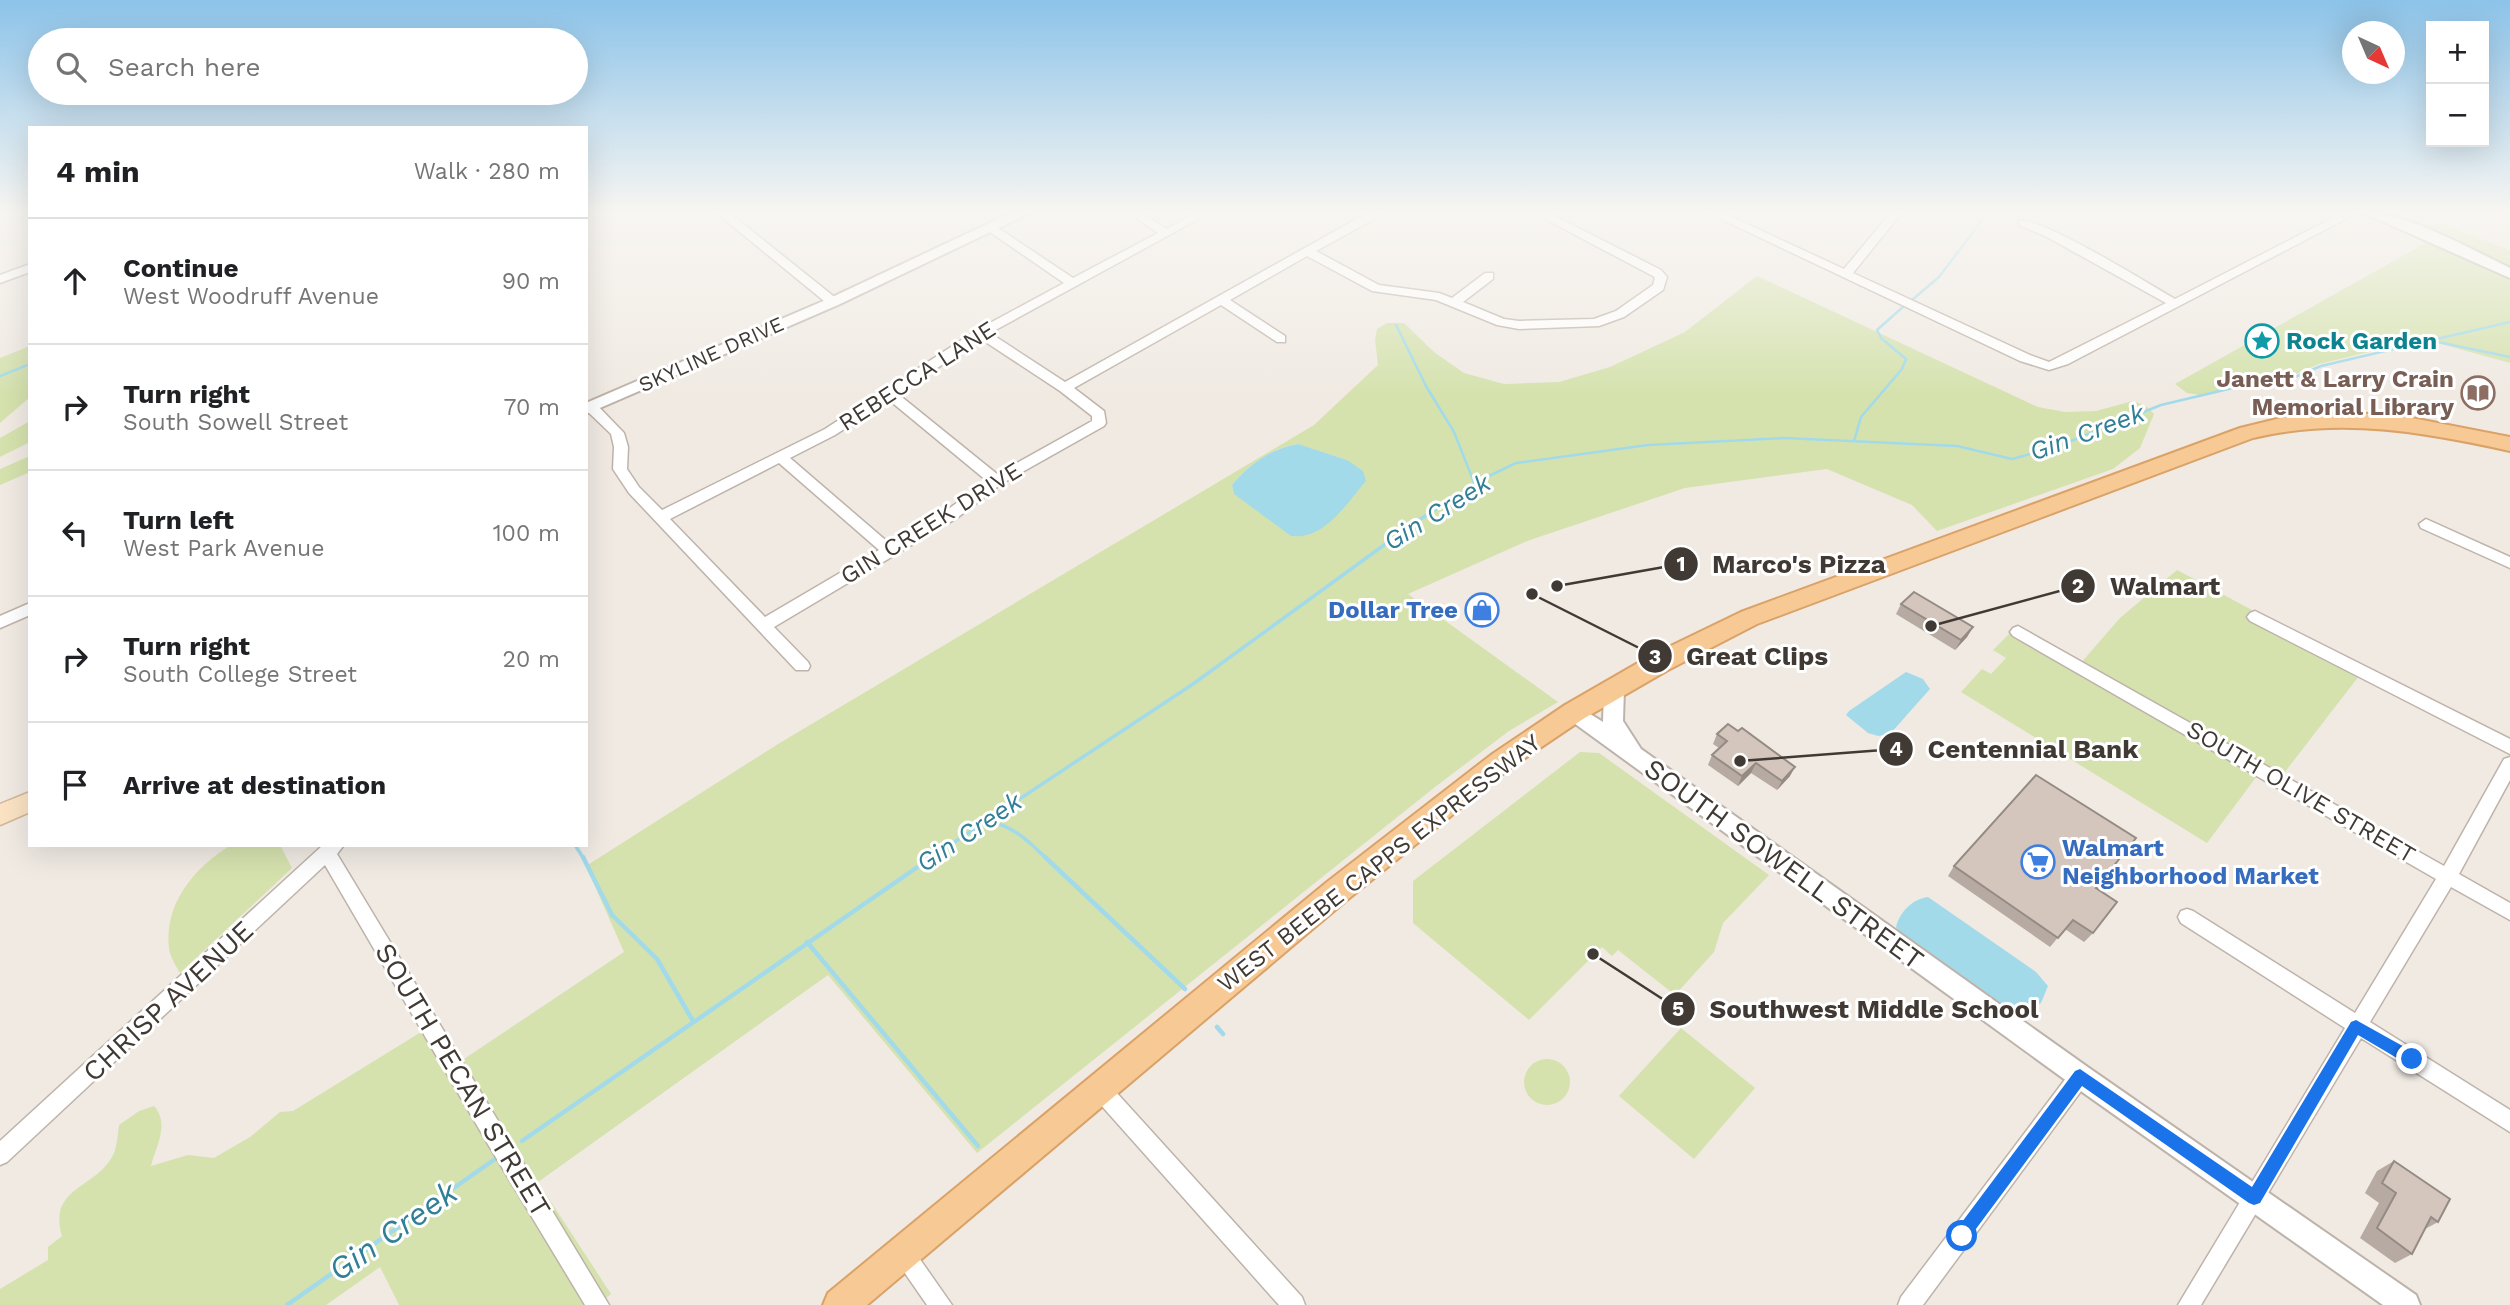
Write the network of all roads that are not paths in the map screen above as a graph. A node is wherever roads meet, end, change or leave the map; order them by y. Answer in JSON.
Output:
{"nodes":[{"id":1,"x":19,"y":272,"type":"edge"},
{"id":2,"x":795,"y":272,"type":"edge"},
{"id":3,"x":897,"y":272,"type":"edge"},
{"id":4,"x":1056,"y":272,"type":"edge"},
{"id":5,"x":1093,"y":272,"type":"edge"},
{"id":6,"x":1272,"y":272,"type":"edge"},
{"id":7,"x":1346,"y":272,"type":"edge"},
{"id":8,"x":1655,"y":272,"type":"edge"},
{"id":9,"x":1841,"y":272,"type":"edge"},
{"id":10,"x":2118,"y":272,"type":"edge"},
{"id":11,"x":2238,"y":272,"type":"edge"},
{"id":12,"x":1846,"y":274,"type":"joint"},
{"id":13,"x":1489,"y":276,"type":"dead end"},
{"id":14,"x":0,"y":279,"type":"edge"},
{"id":15,"x":1072,"y":283,"type":"junction"},
{"id":16,"x":1221,"y":300,"type":"junction"},
{"id":17,"x":833,"y":302,"type":"junction"},
{"id":18,"x":1455,"y":302,"type":"junction"},
{"id":19,"x":2176,"y":304,"type":"junction"},
{"id":20,"x":981,"y":333,"type":"junction"},
{"id":21,"x":1281,"y":339,"type":"dead end"},
{"id":22,"x":1065,"y":388,"type":"junction"},
{"id":23,"x":890,"y":394,"type":"junction"},
{"id":24,"x":588,"y":408,"type":"edge"},
{"id":25,"x":2510,"y":444,"type":"edge"},
{"id":26,"x":781,"y":457,"type":"junction"},
{"id":27,"x":996,"y":481,"type":"junction"},
{"id":28,"x":662,"y":517,"type":"junction"},
{"id":29,"x":2426,"y":524,"type":"dead end"},
{"id":30,"x":889,"y":551,"type":"junction"},
{"id":31,"x":2510,"y":563,"type":"edge"},
{"id":32,"x":28,"y":610,"type":"edge"},
{"id":33,"x":2255,"y":617,"type":"dead end"},
{"id":34,"x":0,"y":622,"type":"edge"},
{"id":35,"x":764,"y":625,"type":"junction"},
{"id":36,"x":2018,"y":632,"type":"dead end"},
{"id":37,"x":802,"y":666,"type":"dead end"},
{"id":38,"x":1614,"y":688,"type":"junction"},
{"id":39,"x":1574,"y":712,"type":"junction"},
{"id":40,"x":2510,"y":747,"type":"edge"},
{"id":41,"x":1645,"y":764,"type":"junction"},
{"id":42,"x":2510,"y":764,"type":"edge"},
{"id":43,"x":28,"y":802,"type":"edge"},
{"id":44,"x":0,"y":815,"type":"edge"},
{"id":45,"x":332,"y":850,"type":"edge"},
{"id":46,"x":2448,"y":876,"type":"junction"},
{"id":47,"x":2510,"y":912,"type":"edge"},
{"id":48,"x":2187,"y":916,"type":"dead end"},
{"id":49,"x":2356,"y":1026,"type":"junction"},
{"id":50,"x":2080,"y":1076,"type":"junction"},
{"id":51,"x":1099,"y":1088,"type":"junction"},
{"id":52,"x":2510,"y":1122,"type":"edge"},
{"id":53,"x":0,"y":1155,"type":"edge"},
{"id":54,"x":2254,"y":1198,"type":"junction"},
{"id":55,"x":902,"y":1253,"type":"junction"},
{"id":56,"x":598,"y":1305,"type":"edge"},
{"id":57,"x":840,"y":1305,"type":"edge"},
{"id":58,"x":941,"y":1305,"type":"edge"},
{"id":59,"x":1294,"y":1305,"type":"edge"},
{"id":60,"x":1909,"y":1305,"type":"edge"},
{"id":61,"x":2189,"y":1305,"type":"edge"},
{"id":62,"x":2406,"y":1305,"type":"edge"}],
"edges":[{"from":1,"to":14,"type":"street"},
{"from":2,"to":17,"type":"street"},
{"from":3,"to":17,"type":"street","name":"SKYLINE DRIVE"},
{"from":4,"to":15,"type":"street"},
{"from":5,"to":15,"type":"street","name":"REBECCA LANE"},
{"from":6,"to":16,"type":"street"},
{"from":7,"to":18,"type":"street"},
{"from":8,"to":18,"type":"street"},
{"from":9,"to":12,"type":"street"},
{"from":10,"to":19,"type":"street"},
{"from":11,"to":19,"type":"street"},
{"from":12,"to":19,"type":"street"},
{"from":13,"to":18,"type":"street"},
{"from":15,"to":20,"type":"street","name":"REBECCA LANE"},
{"from":16,"to":21,"type":"street"},
{"from":16,"to":22,"type":"street"},
{"from":17,"to":24,"type":"street","name":"SKYLINE DRIVE"},
{"from":20,"to":22,"type":"street"},
{"from":20,"to":23,"type":"street","name":"REBECCA LANE"},
{"from":22,"to":27,"type":"street","name":"GIN CREEK DRIVE"},
{"from":23,"to":26,"type":"street","name":"REBECCA LANE"},
{"from":23,"to":27,"type":"street"},
{"from":24,"to":28,"type":"street"},
{"from":25,"to":38,"type":"main road","name":"WEST BEEBE CAPPS EXPRESSWAY"},
{"from":26,"to":28,"type":"street","name":"REBECCA LANE"},
{"from":26,"to":30,"type":"street"},
{"from":27,"to":30,"type":"street","name":"GIN CREEK DRIVE"},
{"from":28,"to":35,"type":"street"},
{"from":29,"to":31,"type":"street"},
{"from":30,"to":35,"type":"street","name":"GIN CREEK DRIVE"},
{"from":32,"to":34,"type":"street"},
{"from":33,"to":40,"type":"street"},
{"from":35,"to":37,"type":"street"},
{"from":36,"to":46,"type":"street","name":"SOUTH OLIVE STREET"},
{"from":38,"to":39,"type":"main road","name":"WEST BEEBE CAPPS EXPRESSWAY"},
{"from":38,"to":41,"type":"street"},
{"from":39,"to":41,"type":"street","name":"SOUTH SOWELL STREET"},
{"from":39,"to":51,"type":"main road","name":"WEST BEEBE CAPPS EXPRESSWAY"},
{"from":41,"to":50,"type":"street","name":"SOUTH SOWELL STREET"},
{"from":42,"to":46,"type":"street"},
{"from":43,"to":44,"type":"main road"},
{"from":45,"to":53,"type":"street","name":"CHRISP AVENUE"},
{"from":45,"to":56,"type":"street","name":"SOUTH PECAN STREET"},
{"from":46,"to":47,"type":"street","name":"SOUTH OLIVE STREET"},
{"from":46,"to":49,"type":"street"},
{"from":48,"to":49,"type":"street"},
{"from":49,"to":52,"type":"street"},
{"from":49,"to":54,"type":"street"},
{"from":50,"to":54,"type":"street","name":"SOUTH SOWELL STREET"},
{"from":50,"to":60,"type":"street"},
{"from":51,"to":55,"type":"main road","name":"WEST BEEBE CAPPS EXPRESSWAY"},
{"from":51,"to":59,"type":"street"},
{"from":54,"to":61,"type":"street"},
{"from":54,"to":62,"type":"street","name":"SOUTH SOWELL STREET"},
{"from":55,"to":57,"type":"main road","name":"WEST BEEBE CAPPS EXPRESSWAY"},
{"from":55,"to":58,"type":"street"}]}
